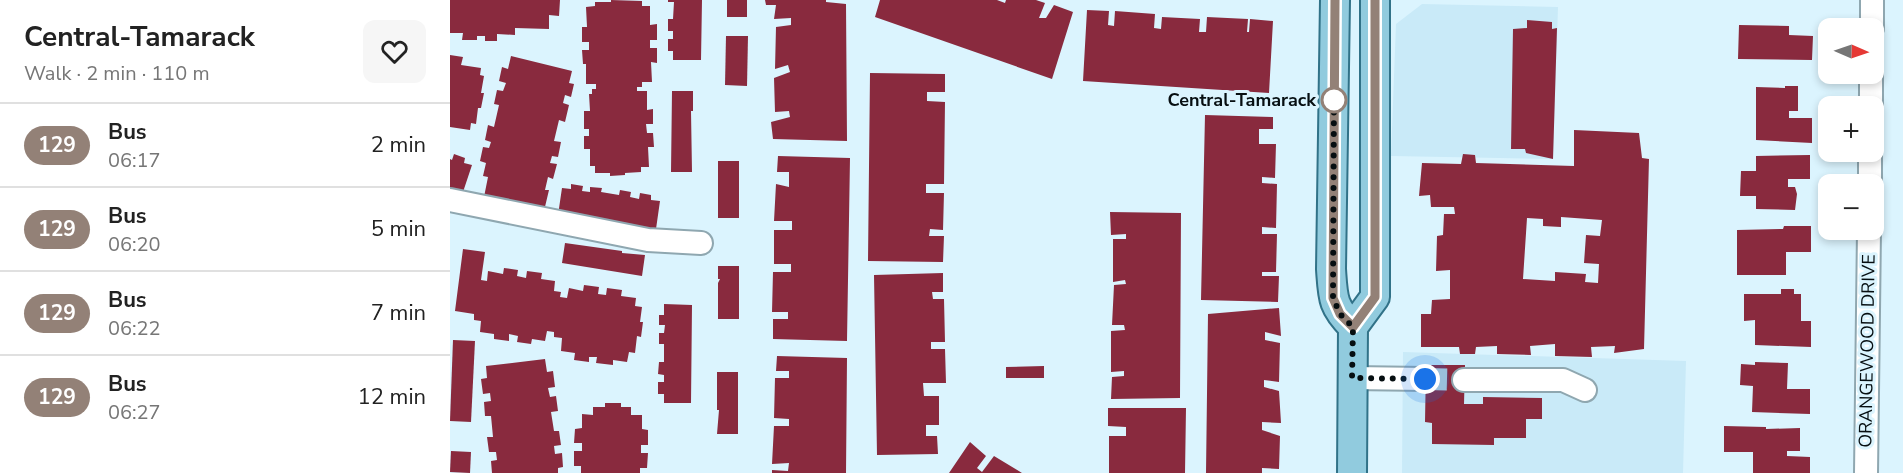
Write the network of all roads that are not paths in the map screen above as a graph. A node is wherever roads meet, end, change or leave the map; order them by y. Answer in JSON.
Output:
{"nodes":[{"id":1,"x":1335,"y":0,"type":"edge"},
{"id":2,"x":1375,"y":0,"type":"edge"},
{"id":3,"x":1872,"y":0,"type":"edge"},
{"id":4,"x":1872,"y":18,"type":"edge"},
{"id":5,"x":450,"y":200,"type":"edge"},
{"id":6,"x":1869,"y":240,"type":"edge"},
{"id":7,"x":701,"y":243,"type":"dead end"},
{"id":8,"x":1353,"y":327,"type":"junction"},
{"id":9,"x":1352,"y":378,"type":"junction"},
{"id":10,"x":1425,"y":379,"type":"tunnel mouth"},
{"id":11,"x":1464,"y":380,"type":"tunnel mouth"},
{"id":12,"x":1585,"y":390,"type":"dead end"},
{"id":13,"x":1352,"y":473,"type":"edge"},
{"id":14,"x":1866,"y":473,"type":"edge"}],
"edges":[{"from":1,"to":8,"type":"main road"},
{"from":2,"to":8,"type":"main road"},
{"from":3,"to":4,"type":"street"},
{"from":5,"to":7,"type":"street"},
{"from":6,"to":14,"type":"street","name":"ORANGEWOOD DRIVE"},
{"from":8,"to":9,"type":"main road"},
{"from":9,"to":10,"type":"street"},
{"from":9,"to":13,"type":"main road"},
{"from":11,"to":12,"type":"street"}]}
